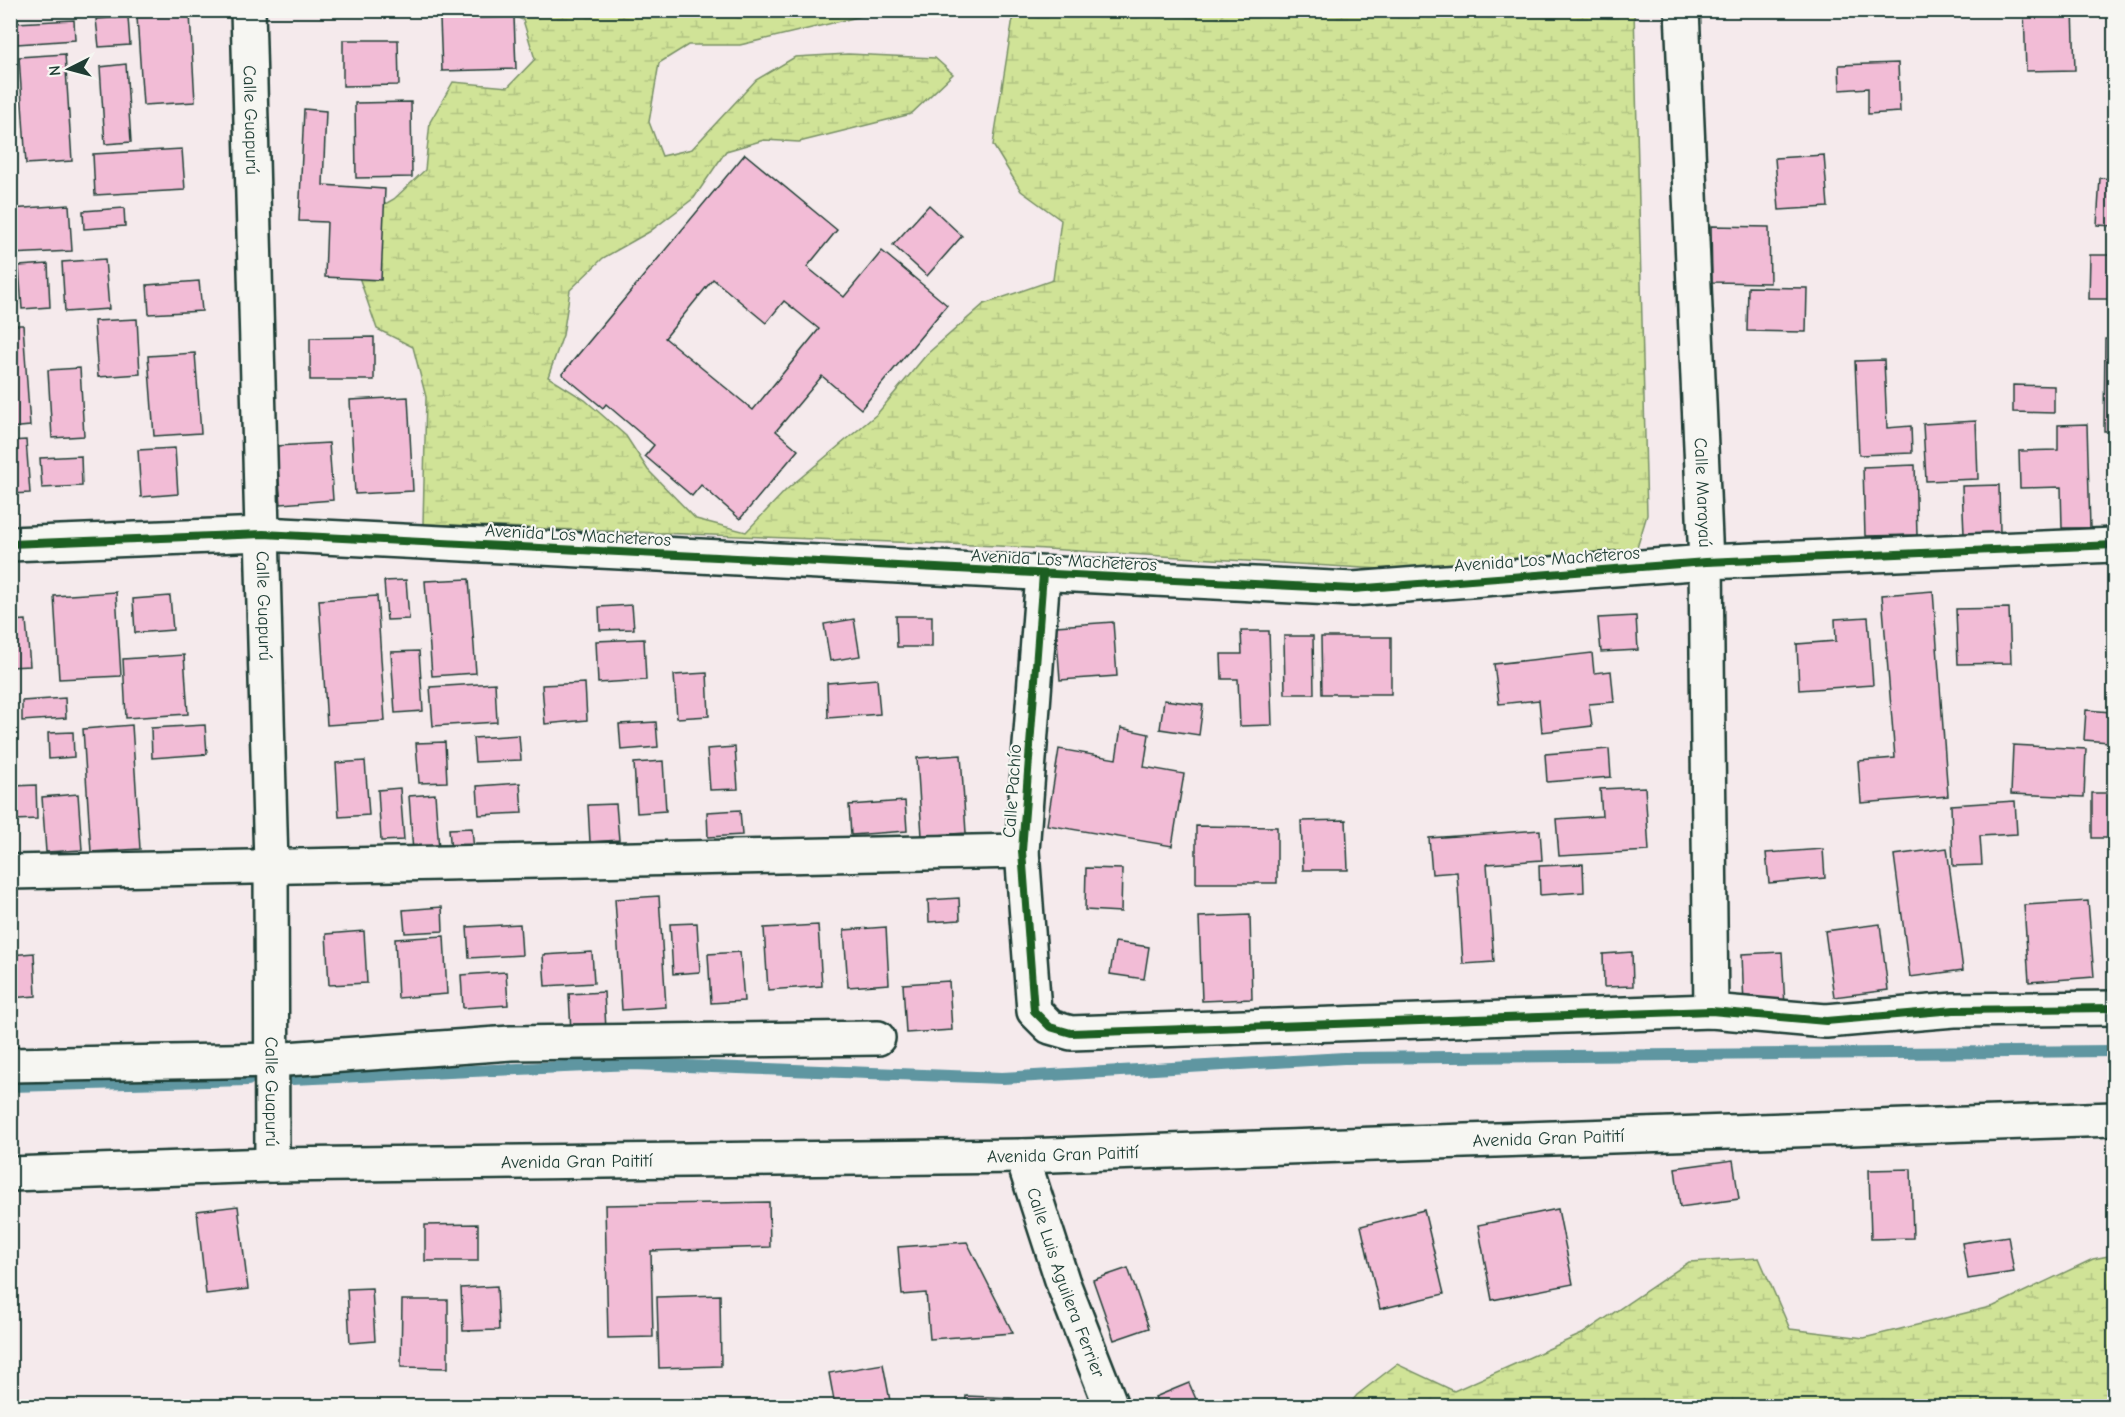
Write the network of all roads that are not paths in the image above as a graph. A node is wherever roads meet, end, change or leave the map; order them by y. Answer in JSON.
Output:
{"nodes":[{"id":1,"x":248,"y":10,"type":"edge"},
{"id":2,"x":1682,"y":10,"type":"edge"},
{"id":3,"x":263,"y":534,"type":"junction"},
{"id":4,"x":10,"y":544,"type":"edge"},
{"id":5,"x":2115,"y":545,"type":"edge"},
{"id":6,"x":1706,"y":562,"type":"junction"},
{"id":7,"x":1043,"y":574,"type":"junction"},
{"id":8,"x":1022,"y":851,"type":"junction"},
{"id":9,"x":271,"y":865,"type":"junction"},
{"id":10,"x":10,"y":872,"type":"edge"},
{"id":11,"x":2115,"y":1008,"type":"edge"},
{"id":12,"x":1711,"y":1011,"type":"junction"},
{"id":13,"x":878,"y":1038,"type":"dead end"},
{"id":14,"x":272,"y":1060,"type":"junction"},
{"id":15,"x":10,"y":1065,"type":"edge"},
{"id":16,"x":2115,"y":1119,"type":"edge"},
{"id":17,"x":1022,"y":1156,"type":"junction"},
{"id":18,"x":272,"y":1165,"type":"junction"},
{"id":19,"x":10,"y":1174,"type":"edge"},
{"id":20,"x":1111,"y":1407,"type":"edge"}],
"edges":[{"from":1,"to":3,"type":"street","name":"Calle Guapurú"},
{"from":2,"to":6,"type":"street","name":"Calle Marayaú"},
{"from":3,"to":4,"type":"street","name":"Avenida Los Macheteros"},
{"from":3,"to":7,"type":"street","name":"Avenida Los Macheteros"},
{"from":3,"to":9,"type":"street","name":"Calle Guapurú"},
{"from":5,"to":6,"type":"street","name":"Avenida Los Macheteros"},
{"from":6,"to":7,"type":"street","name":"Avenida Los Macheteros"},
{"from":6,"to":12,"type":"street","name":"Calle Marayaú"},
{"from":7,"to":8,"type":"street","name":"Calle Pachío"},
{"from":8,"to":9,"type":"street"},
{"from":8,"to":12,"type":"street","name":"Calle Pachío"},
{"from":9,"to":10,"type":"street"},
{"from":9,"to":14,"type":"street","name":"Calle Guapurú"},
{"from":11,"to":12,"type":"street"},
{"from":13,"to":14,"type":"street"},
{"from":14,"to":15,"type":"street"},
{"from":14,"to":18,"type":"street","name":"Calle Guapurú"},
{"from":16,"to":17,"type":"street","name":"Avenida Gran Paitití"},
{"from":17,"to":18,"type":"street","name":"Avenida Gran Paitití"},
{"from":17,"to":20,"type":"street","name":"Calle Luis Aguilera Ferrier"},
{"from":18,"to":19,"type":"street","name":"Avenida Gran Paitití"}]}
